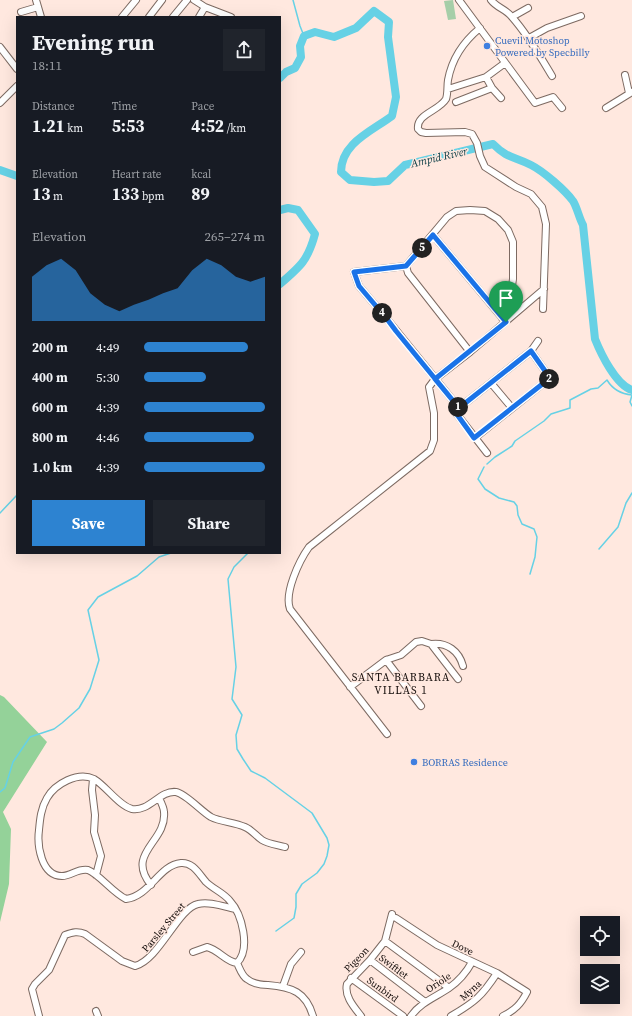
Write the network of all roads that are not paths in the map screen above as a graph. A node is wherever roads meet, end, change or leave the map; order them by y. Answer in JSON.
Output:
{"nodes":[{"id":1,"x":36,"y":0,"type":"edge"},
{"id":2,"x":136,"y":0,"type":"edge"},
{"id":3,"x":162,"y":0,"type":"edge"},
{"id":4,"x":187,"y":0,"type":"edge"},
{"id":5,"x":194,"y":0,"type":"edge"},
{"id":6,"x":459,"y":0,"type":"edge"},
{"id":7,"x":491,"y":0,"type":"edge"},
{"id":8,"x":38,"y":7,"type":"junction"},
{"id":9,"x":205,"y":7,"type":"junction"},
{"id":10,"x":528,"y":8,"type":"dead end"},
{"id":11,"x":21,"y":12,"type":"dead end"},
{"id":12,"x":41,"y":16,"type":"edge"},
{"id":13,"x":123,"y":16,"type":"edge"},
{"id":14,"x":150,"y":16,"type":"edge"},
{"id":15,"x":174,"y":16,"type":"edge"},
{"id":16,"x":200,"y":16,"type":"edge"},
{"id":17,"x":228,"y":16,"type":"edge"},
{"id":18,"x":581,"y":16,"type":"dead end"},
{"id":19,"x":512,"y":17,"type":"junction"},
{"id":20,"x":480,"y":28,"type":"junction"},
{"id":21,"x":528,"y":38,"type":"junction"},
{"id":22,"x":0,"y":47,"type":"edge"},
{"id":23,"x":505,"y":63,"type":"junction"},
{"id":24,"x":16,"y":68,"type":"edge"},
{"id":25,"x":625,"y":75,"type":"dead end"},
{"id":26,"x":552,"y":76,"type":"dead end"},
{"id":27,"x":486,"y":77,"type":"junction"},
{"id":28,"x":16,"y":87,"type":"edge"},
{"id":29,"x":492,"y":88,"type":"junction"},
{"id":30,"x":448,"y":89,"type":"junction"},
{"id":31,"x":630,"y":93,"type":"edge"},
{"id":32,"x":501,"y":98,"type":"dead end"},
{"id":33,"x":456,"y":102,"type":"dead end"},
{"id":34,"x":0,"y":103,"type":"edge"},
{"id":35,"x":562,"y":108,"type":"dead end"},
{"id":36,"x":606,"y":108,"type":"dead end"},
{"id":37,"x":433,"y":235,"type":"junction"},
{"id":38,"x":406,"y":266,"type":"junction"},
{"id":39,"x":544,"y":290,"type":"junction"},
{"id":40,"x":543,"y":309,"type":"dead end"},
{"id":41,"x":504,"y":320,"type":"junction"},
{"id":42,"x":538,"y":341,"type":"dead end"},
{"id":43,"x":531,"y":351,"type":"junction"},
{"id":44,"x":470,"y":352,"type":"junction"},
{"id":45,"x":435,"y":379,"type":"junction"},
{"id":46,"x":491,"y":383,"type":"junction"},
{"id":47,"x":459,"y":408,"type":"junction"},
{"id":48,"x":512,"y":408,"type":"junction"},
{"id":49,"x":474,"y":438,"type":"junction"},
{"id":50,"x":487,"y":453,"type":"dead end"},
{"id":51,"x":431,"y":644,"type":"junction"},
{"id":52,"x":386,"y":660,"type":"junction"},
{"id":53,"x":462,"y":666,"type":"dead end"},
{"id":54,"x":458,"y":679,"type":"dead end"},
{"id":55,"x":350,"y":687,"type":"junction"},
{"id":56,"x":421,"y":706,"type":"dead end"},
{"id":57,"x":387,"y":734,"type":"dead end"},
{"id":58,"x":93,"y":779,"type":"junction"},
{"id":59,"x":159,"y":798,"type":"junction"},
{"id":60,"x":285,"y":847,"type":"dead end"},
{"id":61,"x":96,"y":875,"type":"junction"},
{"id":62,"x":151,"y":885,"type":"junction"},
{"id":63,"x":235,"y":909,"type":"junction"},
{"id":64,"x":393,"y":915,"type":"joint"},
{"id":65,"x":385,"y":941,"type":"junction"},
{"id":66,"x":194,"y":952,"type":"dead end"},
{"id":67,"x":301,"y":952,"type":"dead end"},
{"id":68,"x":370,"y":960,"type":"junction"},
{"id":69,"x":472,"y":962,"type":"junction"},
{"id":70,"x":237,"y":963,"type":"junction"},
{"id":71,"x":497,"y":973,"type":"junction"},
{"id":72,"x":351,"y":978,"type":"junction"},
{"id":73,"x":283,"y":986,"type":"junction"},
{"id":74,"x":449,"y":988,"type":"junction"},
{"id":75,"x":425,"y":1002,"type":"junction"},
{"id":76,"x":39,"y":1016,"type":"edge"},
{"id":77,"x":313,"y":1016,"type":"edge"},
{"id":78,"x":361,"y":1016,"type":"edge"},
{"id":79,"x":403,"y":1016,"type":"edge"},
{"id":80,"x":412,"y":1016,"type":"edge"},
{"id":81,"x":451,"y":1016,"type":"edge"},
{"id":82,"x":503,"y":1016,"type":"edge"}],
"edges":[{"from":1,"to":8,"type":"street"},
{"from":2,"to":13,"type":"street"},
{"from":3,"to":14,"type":"street"},
{"from":4,"to":15,"type":"street"},
{"from":5,"to":9,"type":"street"},
{"from":6,"to":20,"type":"street"},
{"from":7,"to":19,"type":"street"},
{"from":8,"to":11,"type":"street"},
{"from":8,"to":12,"type":"street"},
{"from":9,"to":16,"type":"street"},
{"from":9,"to":17,"type":"street"},
{"from":10,"to":19,"type":"street"},
{"from":18,"to":21,"type":"street"},
{"from":19,"to":21,"type":"street"},
{"from":20,"to":23,"type":"street"},
{"from":20,"to":30,"type":"street"},
{"from":21,"to":26,"type":"street"},
{"from":22,"to":24,"type":"street"},
{"from":23,"to":27,"type":"street"},
{"from":23,"to":35,"type":"street"},
{"from":25,"to":31,"type":"street"},
{"from":27,"to":29,"type":"street"},
{"from":27,"to":30,"type":"street"},
{"from":28,"to":34,"type":"street"},
{"from":29,"to":32,"type":"street"},
{"from":29,"to":33,"type":"street"},
{"from":30,"to":39,"type":"street"},
{"from":31,"to":36,"type":"street"},
{"from":37,"to":38,"type":"street"},
{"from":37,"to":41,"type":"street"},
{"from":37,"to":41,"type":"street"},
{"from":38,"to":44,"type":"street"},
{"from":38,"to":45,"type":"street"},
{"from":39,"to":40,"type":"street"},
{"from":39,"to":41,"type":"street"},
{"from":41,"to":44,"type":"street"},
{"from":42,"to":43,"type":"street"},
{"from":43,"to":46,"type":"street"},
{"from":43,"to":48,"type":"street"},
{"from":44,"to":45,"type":"street"},
{"from":45,"to":47,"type":"street"},
{"from":45,"to":55,"type":"street"},
{"from":46,"to":47,"type":"street"},
{"from":46,"to":48,"type":"street"},
{"from":47,"to":49,"type":"street"},
{"from":48,"to":49,"type":"street"},
{"from":49,"to":50,"type":"street"},
{"from":51,"to":52,"type":"street"},
{"from":51,"to":53,"type":"street"},
{"from":51,"to":54,"type":"street"},
{"from":52,"to":55,"type":"street"},
{"from":52,"to":56,"type":"street"},
{"from":55,"to":57,"type":"street"},
{"from":58,"to":59,"type":"street"},
{"from":58,"to":61,"type":"street"},
{"from":58,"to":61,"type":"street"},
{"from":59,"to":60,"type":"street"},
{"from":59,"to":62,"type":"street"},
{"from":61,"to":62,"type":"street"},
{"from":62,"to":63,"type":"street"},
{"from":63,"to":70,"type":"street"},
{"from":63,"to":76,"type":"street","name":"Parsley Street"},
{"from":64,"to":65,"type":"street","name":"Pigeon"},
{"from":64,"to":69,"type":"street","name":"Dove"},
{"from":65,"to":68,"type":"street","name":"Pigeon"},
{"from":65,"to":74,"type":"street"},
{"from":66,"to":70,"type":"street"},
{"from":67,"to":73,"type":"street"},
{"from":68,"to":72,"type":"street","name":"Pigeon"},
{"from":68,"to":75,"type":"street","name":"Swiftlet"},
{"from":69,"to":71,"type":"street","name":"Dove"},
{"from":69,"to":74,"type":"street","name":"Oriole"},
{"from":70,"to":73,"type":"street"},
{"from":71,"to":81,"type":"street","name":"Myna"},
{"from":71,"to":82,"type":"street","name":"Dove"},
{"from":72,"to":78,"type":"street","name":"Pigeon"},
{"from":72,"to":79,"type":"street","name":"Sunbird"},
{"from":73,"to":77,"type":"street"},
{"from":74,"to":75,"type":"street","name":"Oriole"},
{"from":75,"to":80,"type":"street","name":"Oriole"}]}
